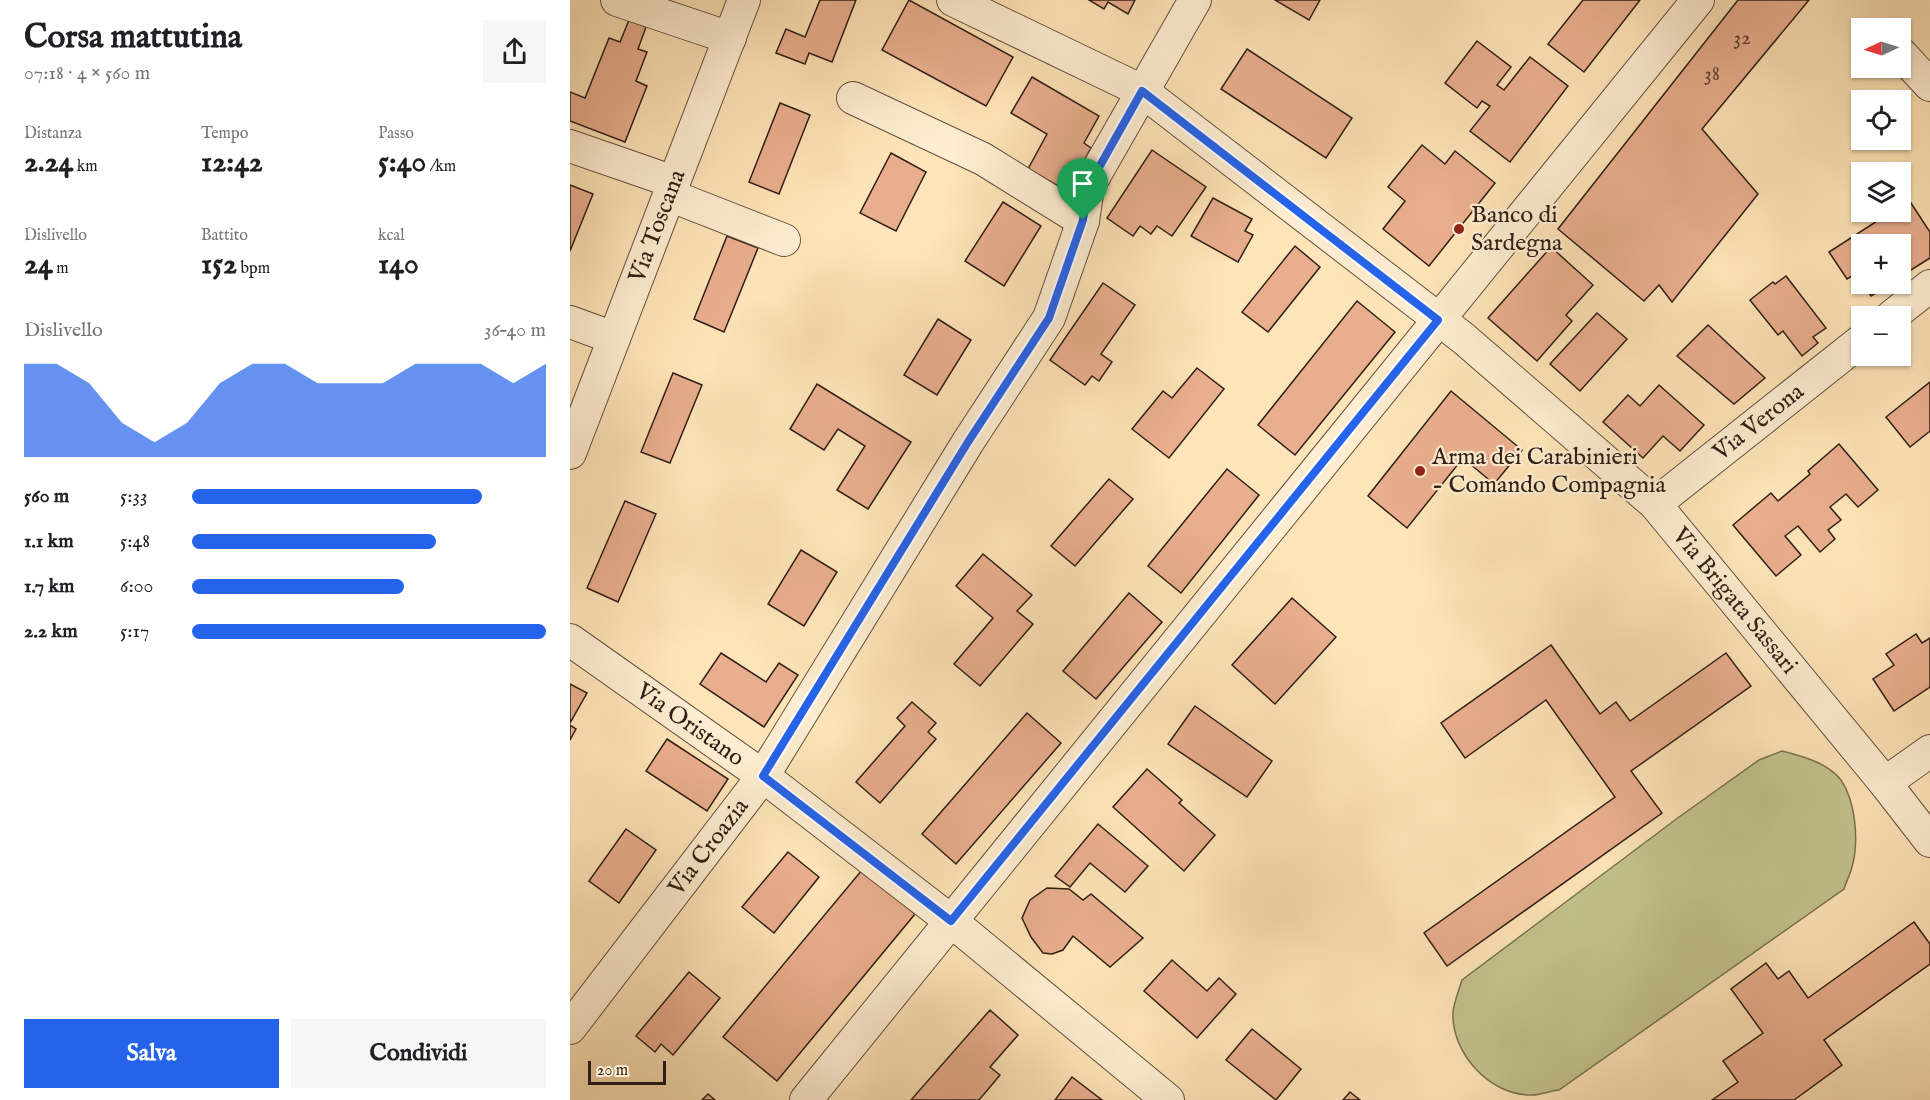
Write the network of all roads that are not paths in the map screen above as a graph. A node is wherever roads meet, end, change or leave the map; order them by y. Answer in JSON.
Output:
{"nodes":[{"id":1,"x":616,"y":0,"type":"edge"},
{"id":2,"x":744,"y":0,"type":"edge"},
{"id":3,"x":953,"y":0,"type":"edge"},
{"id":4,"x":1195,"y":0,"type":"edge"},
{"id":5,"x":1698,"y":0,"type":"edge"},
{"id":6,"x":730,"y":38,"type":"junction"},
{"id":7,"x":1911,"y":65,"type":"edge"},
{"id":8,"x":1930,"y":85,"type":"edge"},
{"id":9,"x":1142,"y":91,"type":"junction"},
{"id":10,"x":853,"y":98,"type":"dead end"},
{"id":11,"x":570,"y":146,"type":"edge"},
{"id":12,"x":672,"y":189,"type":"junction"},
{"id":13,"x":1083,"y":220,"type":"junction"},
{"id":14,"x":784,"y":240,"type":"dead end"},
{"id":15,"x":1930,"y":286,"type":"edge"},
{"id":16,"x":1905,"y":306,"type":"edge"},
{"id":17,"x":1438,"y":320,"type":"junction"},
{"id":18,"x":570,"y":322,"type":"edge"},
{"id":19,"x":614,"y":338,"type":"junction"},
{"id":20,"x":1851,"y":349,"type":"edge"},
{"id":21,"x":570,"y":453,"type":"edge"},
{"id":22,"x":1655,"y":504,"type":"junction"},
{"id":23,"x":570,"y":640,"type":"edge"},
{"id":24,"x":1930,"y":751,"type":"edge"},
{"id":25,"x":763,"y":776,"type":"junction"},
{"id":26,"x":1886,"y":783,"type":"junction"},
{"id":27,"x":1930,"y":841,"type":"edge"},
{"id":28,"x":951,"y":921,"type":"junction"},
{"id":29,"x":570,"y":1028,"type":"edge"},
{"id":30,"x":806,"y":1100,"type":"edge"},
{"id":31,"x":1168,"y":1100,"type":"edge"}],
"edges":[{"from":1,"to":6,"type":"street"},
{"from":2,"to":6,"type":"street","name":"Via Toscana"},
{"from":3,"to":9,"type":"street","name":"Via Brigata Sassari"},
{"from":4,"to":9,"type":"street","name":"Via Croazia"},
{"from":5,"to":17,"type":"street"},
{"from":6,"to":12,"type":"street","name":"Via Toscana"},
{"from":7,"to":8,"type":"street"},
{"from":9,"to":13,"type":"street","name":"Via Croazia"},
{"from":9,"to":17,"type":"street","name":"Via Brigata Sassari"},
{"from":10,"to":13,"type":"street"},
{"from":11,"to":12,"type":"street"},
{"from":12,"to":14,"type":"street"},
{"from":12,"to":19,"type":"street","name":"Via Toscana"},
{"from":13,"to":25,"type":"street","name":"Via Croazia"},
{"from":15,"to":16,"type":"street"},
{"from":17,"to":22,"type":"street","name":"Via Brigata Sassari"},
{"from":17,"to":28,"type":"street"},
{"from":18,"to":19,"type":"street"},
{"from":19,"to":21,"type":"street","name":"Via Toscana"},
{"from":20,"to":22,"type":"street","name":"Via Verona"},
{"from":22,"to":26,"type":"street","name":"Via Brigata Sassari"},
{"from":23,"to":25,"type":"street","name":"Via Oristano"},
{"from":24,"to":26,"type":"street"},
{"from":25,"to":28,"type":"street","name":"Via Oristano"},
{"from":25,"to":29,"type":"street","name":"Via Croazia"},
{"from":26,"to":27,"type":"street","name":"Via Brigata Sassari"},
{"from":28,"to":30,"type":"street"},
{"from":28,"to":31,"type":"street","name":"Via Oristano"}]}
